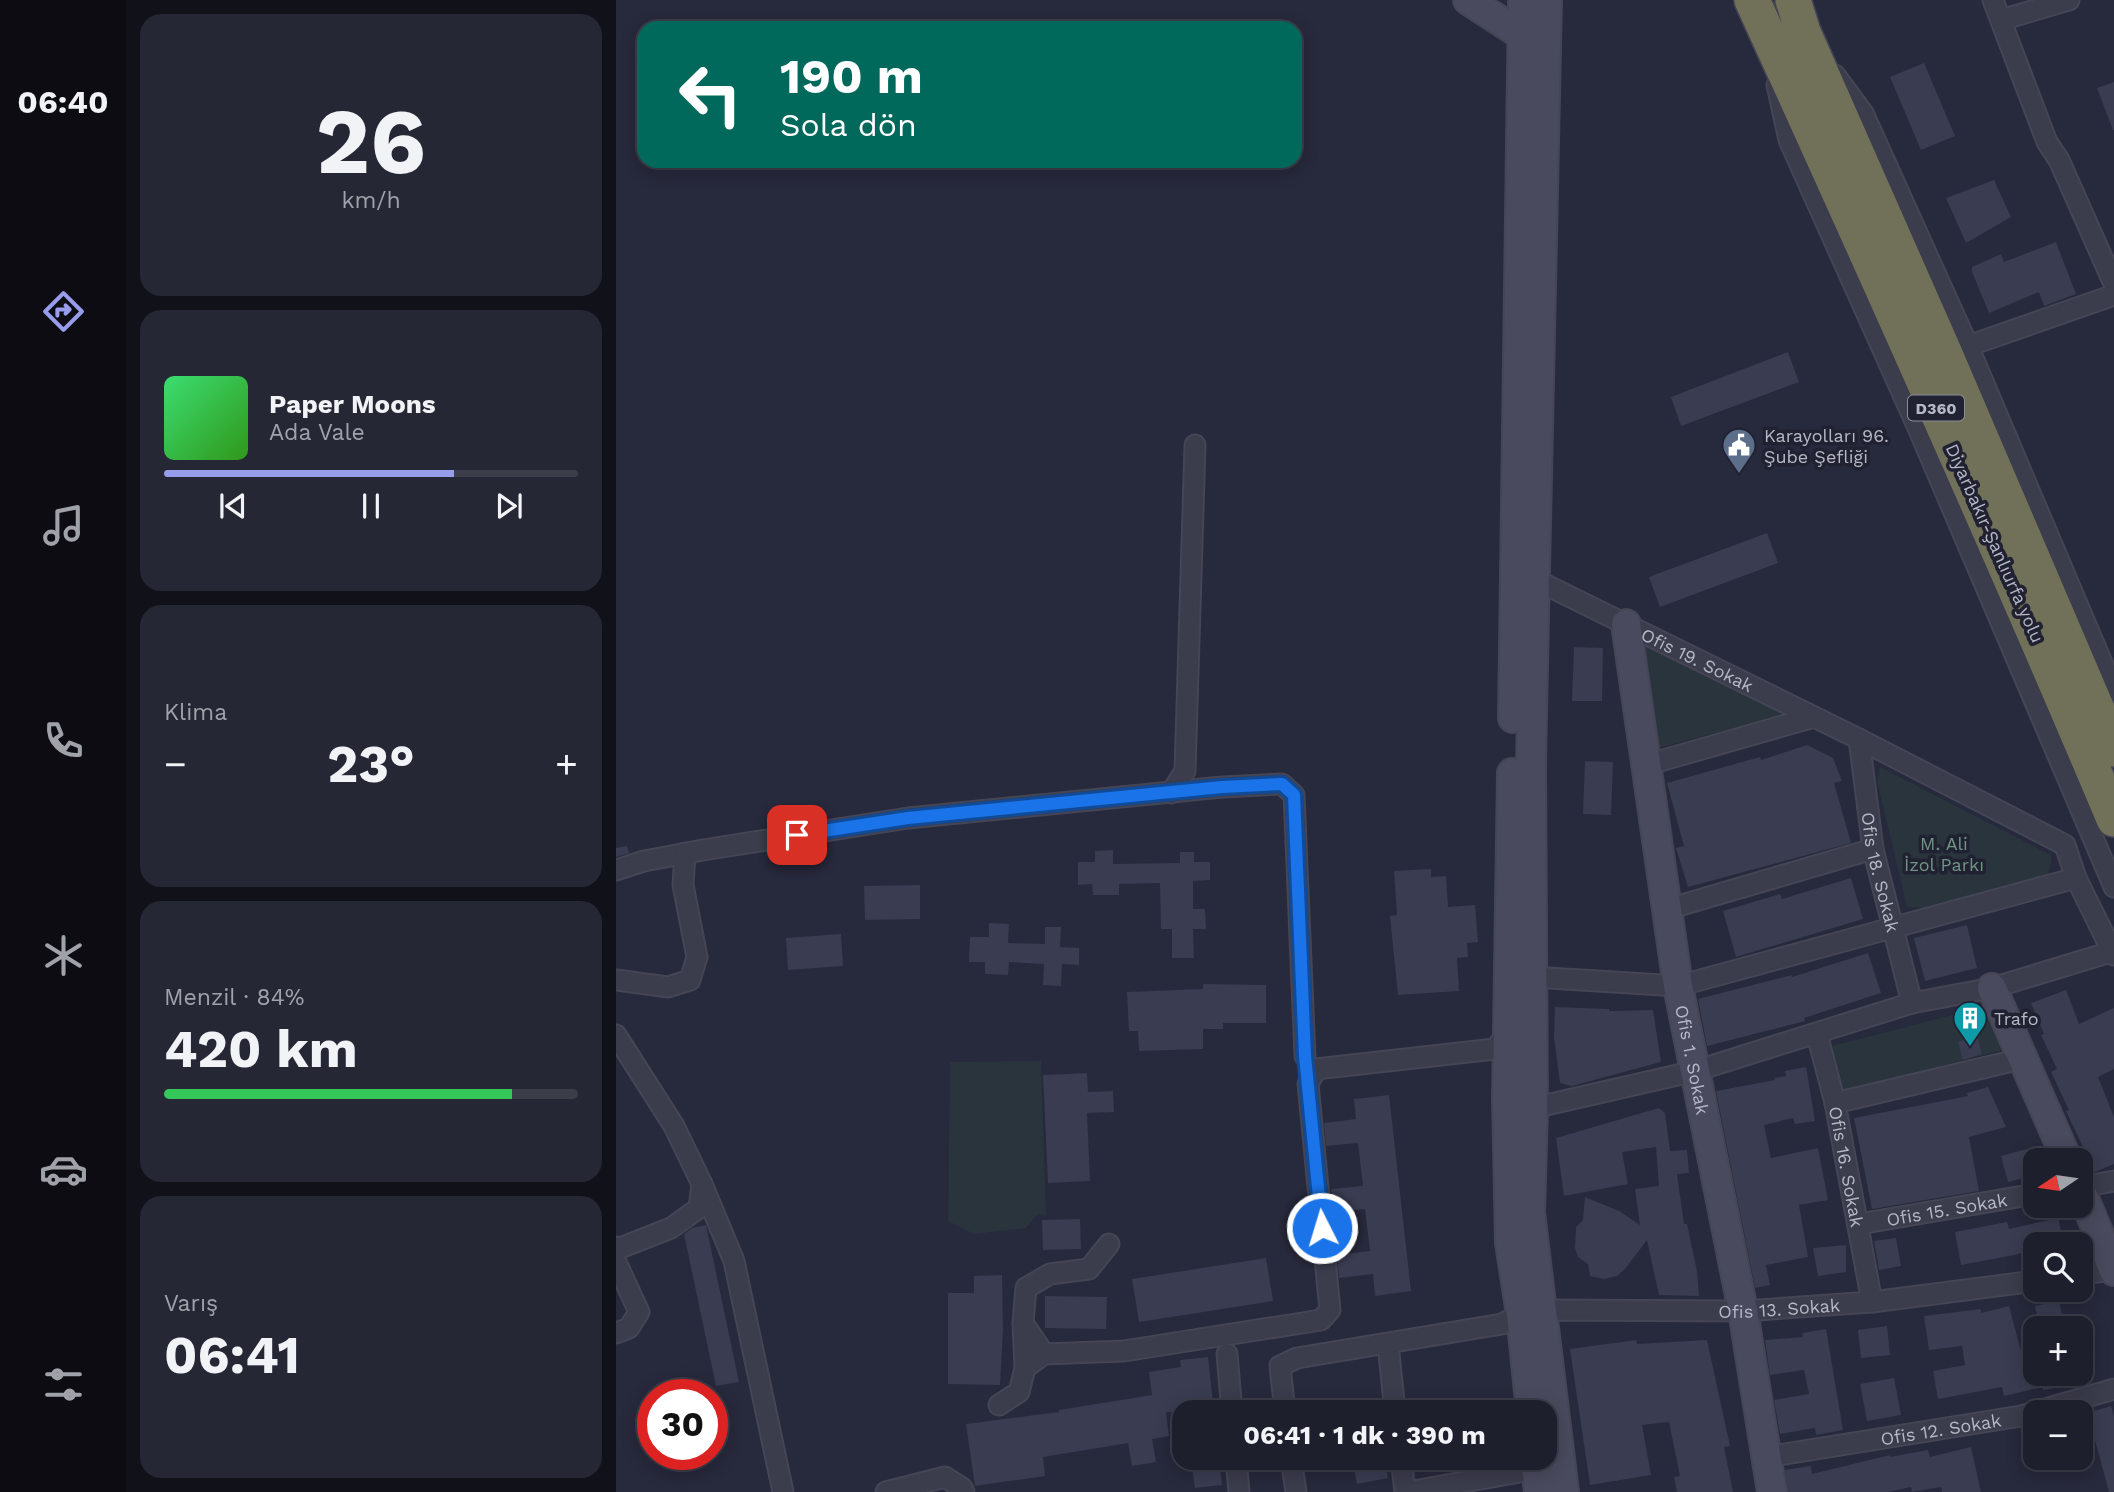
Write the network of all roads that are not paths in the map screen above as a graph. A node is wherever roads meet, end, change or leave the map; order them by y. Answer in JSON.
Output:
{"nodes":[{"id":1,"x":1468,"y":0,"type":"edge"},
{"id":2,"x":1523,"y":0,"type":"edge"},
{"id":3,"x":1547,"y":0,"type":"edge"},
{"id":4,"x":1993,"y":0,"type":"edge"},
{"id":5,"x":2069,"y":0,"type":"edge"},
{"id":6,"x":1758,"y":12,"type":"edge"},
{"id":7,"x":1798,"y":16,"type":"edge"},
{"id":8,"x":2001,"y":20,"type":"junction"},
{"id":9,"x":1522,"y":35,"type":"junction"},
{"id":10,"x":2114,"y":284,"type":"edge"},
{"id":11,"x":2114,"y":295,"type":"edge"},
{"id":12,"x":1968,"y":346,"type":"junction"},
{"id":13,"x":1195,"y":445,"type":"dead end"},
{"id":14,"x":1535,"y":580,"type":"junction"},
{"id":15,"x":1626,"y":624,"type":"junction"},
{"id":16,"x":2114,"y":691,"type":"edge"},
{"id":17,"x":1814,"y":717,"type":"junction"},
{"id":18,"x":1859,"y":739,"type":"junction"},
{"id":19,"x":2114,"y":749,"type":"edge"},
{"id":20,"x":1646,"y":765,"type":"junction"},
{"id":21,"x":1185,"y":771,"type":"junction"},
{"id":22,"x":1196,"y":790,"type":"junction"},
{"id":23,"x":1171,"y":793,"type":"junction"},
{"id":24,"x":2114,"y":819,"type":"edge"},
{"id":25,"x":1873,"y":849,"type":"junction"},
{"id":26,"x":685,"y":853,"type":"junction"},
{"id":27,"x":616,"y":870,"type":"edge"},
{"id":28,"x":2076,"y":878,"type":"junction"},
{"id":29,"x":2114,"y":887,"type":"edge"},
{"id":30,"x":1668,"y":909,"type":"junction"},
{"id":31,"x":1893,"y":927,"type":"junction"},
{"id":32,"x":2114,"y":953,"type":"edge"},
{"id":33,"x":1532,"y":977,"type":"junction"},
{"id":34,"x":616,"y":980,"type":"edge"},
{"id":35,"x":1678,"y":986,"type":"junction"},
{"id":36,"x":1992,"y":988,"type":"junction"},
{"id":37,"x":1912,"y":1003,"type":"junction"},
{"id":38,"x":1508,"y":1033,"type":"junction"},
{"id":39,"x":1817,"y":1034,"type":"junction"},
{"id":40,"x":616,"y":1035,"type":"edge"},
{"id":41,"x":2021,"y":1059,"type":"junction"},
{"id":42,"x":1310,"y":1070,"type":"junction"},
{"id":43,"x":1695,"y":1071,"type":"junction"},
{"id":44,"x":1835,"y":1103,"type":"junction"},
{"id":45,"x":1533,"y":1108,"type":"junction"},
{"id":46,"x":2062,"y":1148,"type":"edge"},
{"id":47,"x":2114,"y":1181,"type":"edge"},
{"id":48,"x":2093,"y":1186,"type":"edge"},
{"id":49,"x":2023,"y":1196,"type":"edge"},
{"id":50,"x":706,"y":1209,"type":"junction"},
{"id":51,"x":2093,"y":1218,"type":"edge"},
{"id":52,"x":1859,"y":1224,"type":"junction"},
{"id":53,"x":1109,"y":1244,"type":"dead end"},
{"id":54,"x":617,"y":1254,"type":"edge"},
{"id":55,"x":2114,"y":1270,"type":"edge"},
{"id":56,"x":2093,"y":1273,"type":"edge"},
{"id":57,"x":2023,"y":1282,"type":"edge"},
{"id":58,"x":1872,"y":1302,"type":"junction"},
{"id":59,"x":1743,"y":1311,"type":"junction"},
{"id":60,"x":1531,"y":1312,"type":"junction"},
{"id":61,"x":1023,"y":1323,"type":"junction"},
{"id":62,"x":1236,"y":1333,"type":"junction"},
{"id":63,"x":616,"y":1334,"type":"edge"},
{"id":64,"x":1211,"y":1337,"type":"junction"},
{"id":65,"x":1388,"y":1344,"type":"junction"},
{"id":66,"x":1044,"y":1354,"type":"junction"},
{"id":67,"x":1227,"y":1354,"type":"junction"},
{"id":68,"x":1025,"y":1368,"type":"junction"},
{"id":69,"x":2114,"y":1389,"type":"edge"},
{"id":70,"x":1231,"y":1400,"type":"edge"},
{"id":71,"x":1284,"y":1400,"type":"edge"},
{"id":72,"x":1394,"y":1400,"type":"edge"},
{"id":73,"x":1531,"y":1400,"type":"edge"},
{"id":74,"x":999,"y":1405,"type":"dead end"},
{"id":75,"x":1766,"y":1457,"type":"junction"},
{"id":76,"x":1237,"y":1470,"type":"edge"},
{"id":77,"x":1293,"y":1470,"type":"edge"},
{"id":78,"x":1403,"y":1470,"type":"edge"},
{"id":79,"x":1537,"y":1473,"type":"edge"},
{"id":80,"x":783,"y":1492,"type":"edge"},
{"id":81,"x":886,"y":1492,"type":"edge"},
{"id":82,"x":964,"y":1492,"type":"edge"},
{"id":83,"x":1239,"y":1492,"type":"edge"},
{"id":84,"x":1296,"y":1492,"type":"edge"},
{"id":85,"x":1406,"y":1492,"type":"edge"},
{"id":86,"x":1564,"y":1492,"type":"edge"},
{"id":87,"x":1772,"y":1492,"type":"edge"}],
"edges":[{"from":1,"to":9,"type":"main road"},
{"from":2,"to":9,"type":"main road"},
{"from":3,"to":14,"type":"main road"},
{"from":4,"to":8,"type":"street"},
{"from":5,"to":8,"type":"street"},
{"from":6,"to":24,"type":"highway","name":"Diyarbakır-Şanlıurfa yolu","number":"D360"},
{"from":6,"to":29,"type":"street"},
{"from":7,"to":12,"type":"street"},
{"from":7,"to":19,"type":"highway","name":"Diyarbakır-Şanlıurfa yolu","number":"D360"},
{"from":8,"to":10,"type":"street"},
{"from":9,"to":38,"type":"main road"},
{"from":11,"to":12,"type":"street"},
{"from":12,"to":16,"type":"street"},
{"from":13,"to":21,"type":"street"},
{"from":14,"to":15,"type":"street","name":"Ofis 19. Sokak"},
{"from":14,"to":33,"type":"main road"},
{"from":15,"to":17,"type":"street","name":"Ofis 19. Sokak"},
{"from":15,"to":20,"type":"main road","name":"Ofis 1. Sokak"},
{"from":17,"to":18,"type":"street","name":"Ofis 19. Sokak"},
{"from":17,"to":20,"type":"street"},
{"from":18,"to":25,"type":"street","name":"Ofis 18. Sokak"},
{"from":18,"to":28,"type":"street","name":"Ofis 19. Sokak"},
{"from":20,"to":30,"type":"main road","name":"Ofis 1. Sokak"},
{"from":21,"to":22,"type":"street"},
{"from":21,"to":23,"type":"street"},
{"from":22,"to":23,"type":"street"},
{"from":22,"to":42,"type":"street"},
{"from":23,"to":26,"type":"street"},
{"from":25,"to":30,"type":"street"},
{"from":25,"to":31,"type":"street","name":"Ofis 18. Sokak"},
{"from":26,"to":27,"type":"street"},
{"from":26,"to":34,"type":"street"},
{"from":28,"to":31,"type":"street"},
{"from":28,"to":32,"type":"street"},
{"from":30,"to":35,"type":"main road","name":"Ofis 1. Sokak"},
{"from":31,"to":35,"type":"street"},
{"from":31,"to":37,"type":"street","name":"Ofis 18. Sokak"},
{"from":32,"to":36,"type":"street"},
{"from":33,"to":35,"type":"street"},
{"from":33,"to":45,"type":"main road"},
{"from":35,"to":43,"type":"main road","name":"Ofis 1. Sokak"},
{"from":36,"to":37,"type":"street"},
{"from":36,"to":41,"type":"main road"},
{"from":37,"to":39,"type":"street"},
{"from":38,"to":42,"type":"street"},
{"from":38,"to":60,"type":"main road"},
{"from":39,"to":43,"type":"street"},
{"from":39,"to":44,"type":"street","name":"Ofis 16. Sokak"},
{"from":40,"to":50,"type":"street"},
{"from":41,"to":44,"type":"street"},
{"from":41,"to":46,"type":"main road"},
{"from":42,"to":62,"type":"street"},
{"from":43,"to":45,"type":"street"},
{"from":43,"to":59,"type":"main road","name":"Ofis 1. Sokak"},
{"from":44,"to":52,"type":"street","name":"Ofis 16. Sokak"},
{"from":45,"to":60,"type":"main road"},
{"from":47,"to":48,"type":"street"},
{"from":49,"to":52,"type":"street","name":"Ofis 15. Sokak"},
{"from":50,"to":54,"type":"street"},
{"from":50,"to":80,"type":"street"},
{"from":51,"to":55,"type":"main road"},
{"from":52,"to":58,"type":"street","name":"Ofis 16. Sokak"},
{"from":53,"to":61,"type":"street"},
{"from":54,"to":63,"type":"street"},
{"from":55,"to":56,"type":"street"},
{"from":57,"to":58,"type":"street","name":"Ofis 13. Sokak"},
{"from":58,"to":59,"type":"street","name":"Ofis 13. Sokak"},
{"from":59,"to":60,"type":"street","name":"Ofis 13. Sokak"},
{"from":59,"to":75,"type":"main road","name":"Ofis 1. Sokak"},
{"from":60,"to":65,"type":"street"},
{"from":60,"to":73,"type":"main road"},
{"from":60,"to":86,"type":"main road"},
{"from":61,"to":66,"type":"street"},
{"from":61,"to":68,"type":"street"},
{"from":62,"to":64,"type":"street"},
{"from":62,"to":67,"type":"street"},
{"from":64,"to":66,"type":"street"},
{"from":64,"to":67,"type":"street"},
{"from":65,"to":71,"type":"street"},
{"from":65,"to":72,"type":"street"},
{"from":66,"to":68,"type":"street"},
{"from":67,"to":70,"type":"street"},
{"from":68,"to":74,"type":"street"},
{"from":69,"to":75,"type":"street","name":"Ofis 12. Sokak"},
{"from":75,"to":87,"type":"main road","name":"Ofis 1. Sokak"},
{"from":76,"to":83,"type":"street"},
{"from":77,"to":84,"type":"street"},
{"from":78,"to":85,"type":"street"},
{"from":79,"to":85,"type":"street"},
{"from":81,"to":82,"type":"street"}]}
